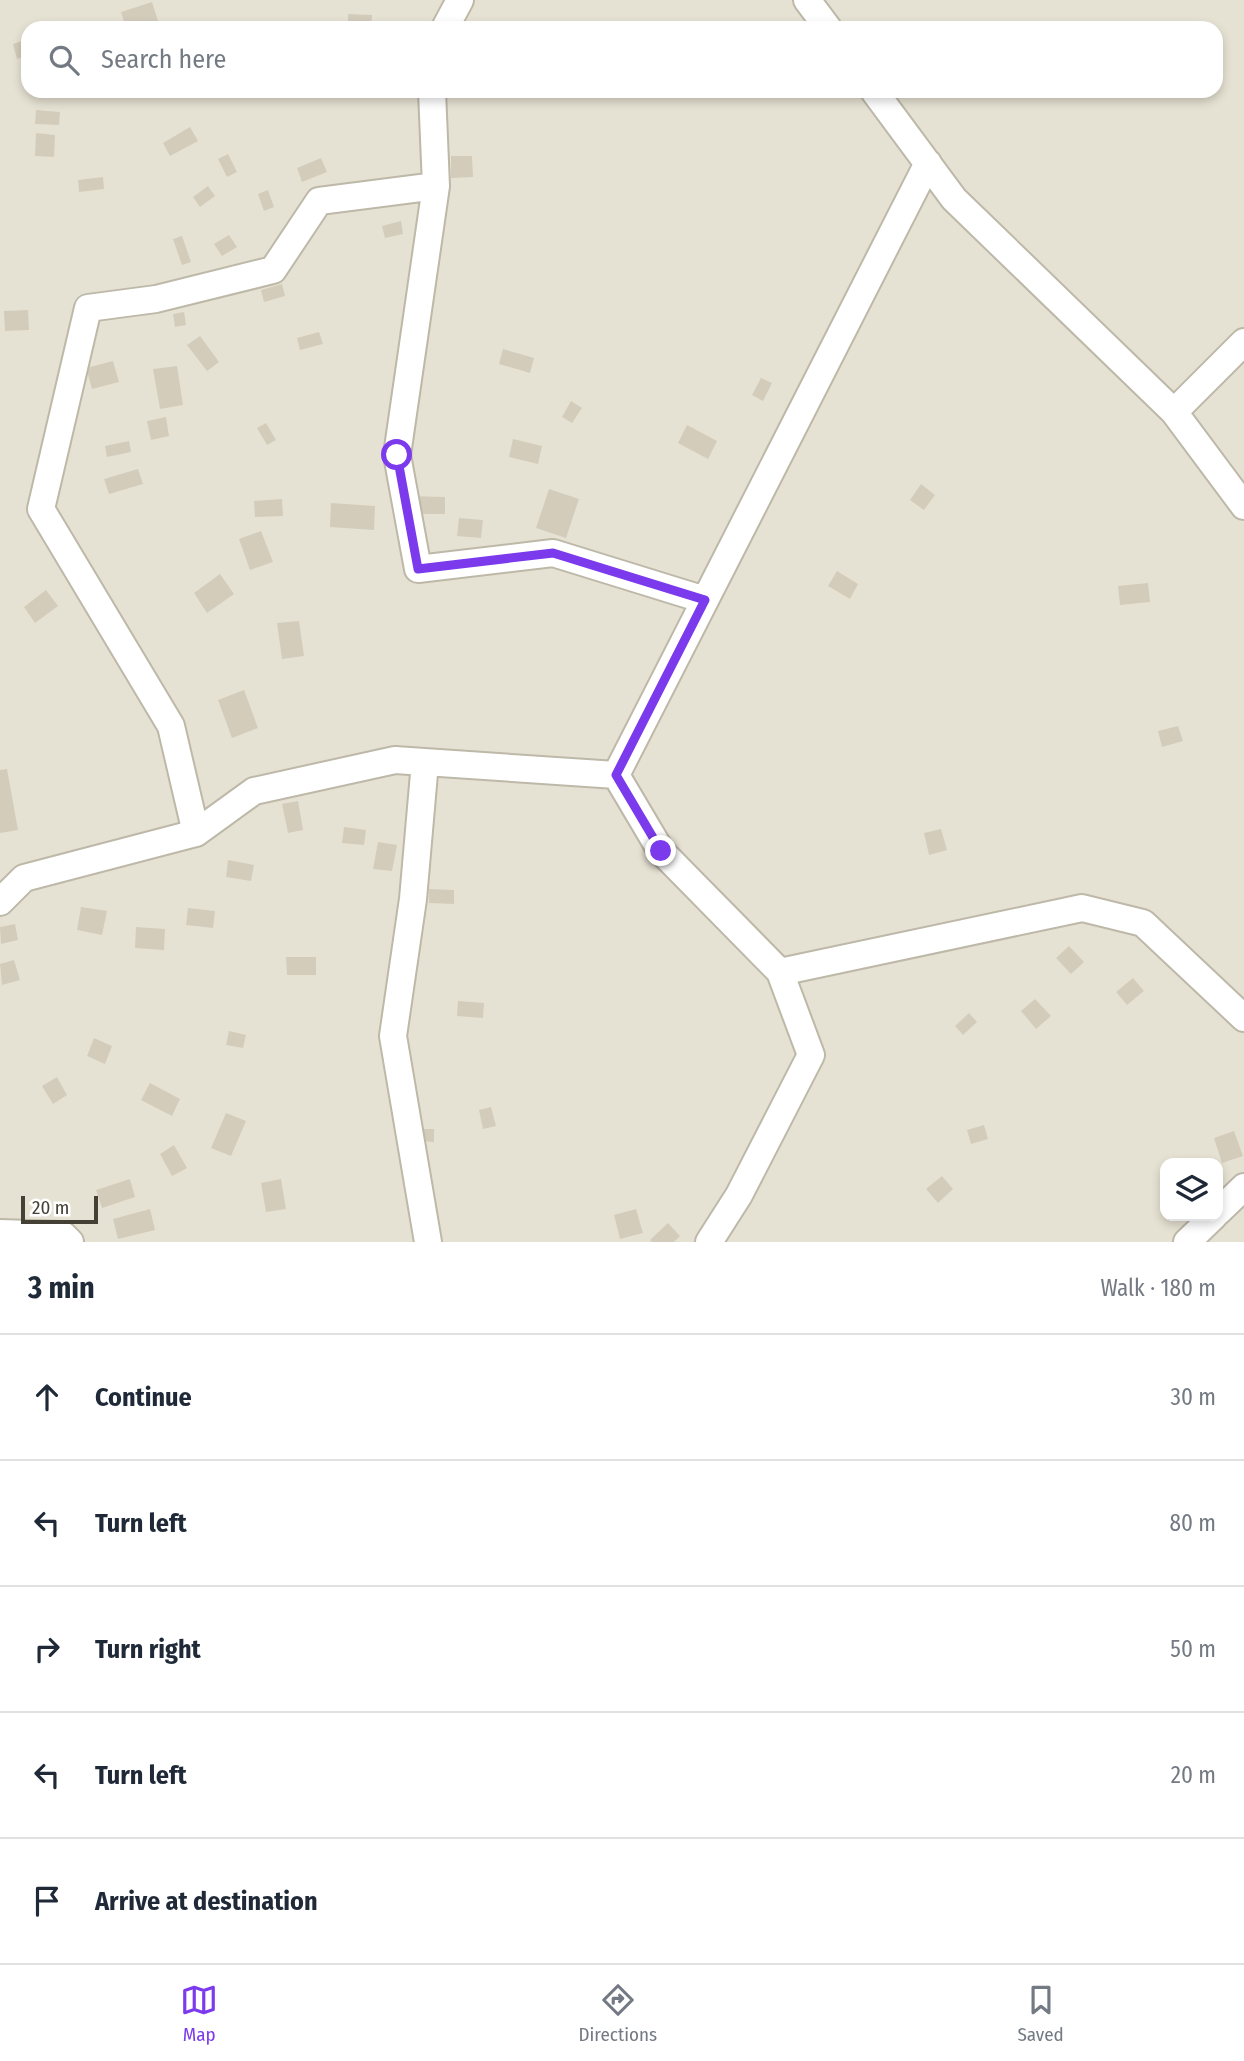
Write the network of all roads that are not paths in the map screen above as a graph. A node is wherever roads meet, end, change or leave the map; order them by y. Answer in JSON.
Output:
{"nodes":[{"id":1,"x":460,"y":0,"type":"edge"},
{"id":2,"x":807,"y":0,"type":"edge"},
{"id":3,"x":449,"y":21,"type":"edge"},
{"id":4,"x":823,"y":21,"type":"edge"},
{"id":5,"x":432,"y":98,"type":"edge"},
{"id":6,"x":879,"y":98,"type":"edge"},
{"id":7,"x":928,"y":163,"type":"junction"},
{"id":8,"x":436,"y":186,"type":"junction"},
{"id":9,"x":1244,"y":342,"type":"edge"},
{"id":10,"x":1174,"y":412,"type":"junction"},
{"id":11,"x":1244,"y":506,"type":"edge"},
{"id":12,"x":705,"y":600,"type":"junction"},
{"id":13,"x":425,"y":762,"type":"junction"},
{"id":14,"x":616,"y":775,"type":"junction"},
{"id":15,"x":196,"y":833,"type":"junction"},
{"id":16,"x":0,"y":902,"type":"edge"},
{"id":17,"x":780,"y":972,"type":"junction"},
{"id":18,"x":1244,"y":1018,"type":"edge"},
{"id":19,"x":1244,"y":1187,"type":"edge"},
{"id":20,"x":1223,"y":1207,"type":"edge"},
{"id":21,"x":1209,"y":1221,"type":"edge"},
{"id":22,"x":0,"y":1233,"type":"edge"},
{"id":23,"x":71,"y":1242,"type":"edge"},
{"id":24,"x":428,"y":1242,"type":"edge"},
{"id":25,"x":709,"y":1242,"type":"edge"},
{"id":26,"x":1187,"y":1242,"type":"edge"}],
"edges":[{"from":1,"to":3,"type":"street"},
{"from":2,"to":4,"type":"street"},
{"from":5,"to":8,"type":"street"},
{"from":6,"to":7,"type":"street"},
{"from":7,"to":10,"type":"street"},
{"from":7,"to":12,"type":"street"},
{"from":8,"to":12,"type":"street"},
{"from":8,"to":15,"type":"street"},
{"from":9,"to":10,"type":"street"},
{"from":10,"to":11,"type":"street"},
{"from":12,"to":14,"type":"street"},
{"from":13,"to":14,"type":"street"},
{"from":13,"to":15,"type":"street"},
{"from":13,"to":24,"type":"street"},
{"from":14,"to":17,"type":"street"},
{"from":15,"to":16,"type":"street"},
{"from":17,"to":18,"type":"street"},
{"from":17,"to":25,"type":"street"},
{"from":19,"to":20,"type":"street"},
{"from":21,"to":26,"type":"street"},
{"from":22,"to":23,"type":"street"}]}
